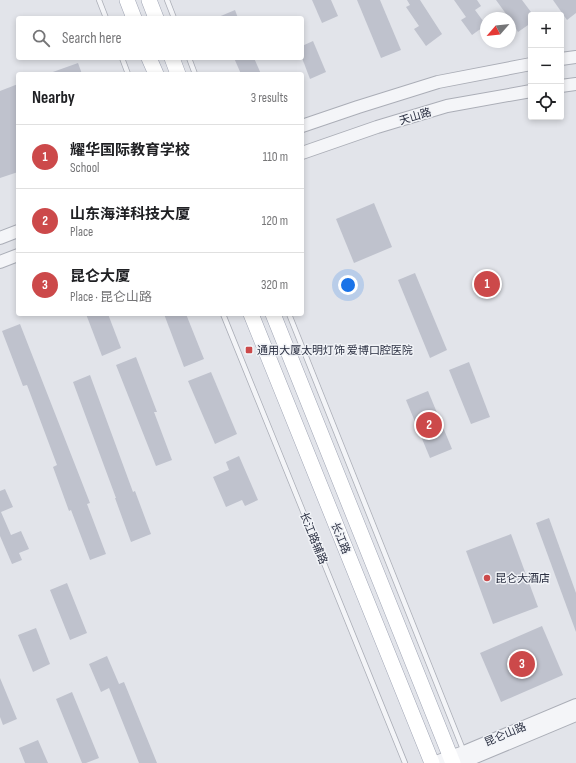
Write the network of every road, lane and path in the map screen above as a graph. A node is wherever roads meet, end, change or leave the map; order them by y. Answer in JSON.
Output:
{"nodes":[{"id":1,"x":99,"y":0,"type":"edge"},
{"id":2,"x":127,"y":0,"type":"edge"},
{"id":3,"x":149,"y":0,"type":"edge"},
{"id":4,"x":167,"y":0,"type":"edge"},
{"id":5,"x":105,"y":16,"type":"edge"},
{"id":6,"x":133,"y":16,"type":"edge"},
{"id":7,"x":155,"y":16,"type":"edge"},
{"id":8,"x":173,"y":16,"type":"edge"},
{"id":9,"x":576,"y":57,"type":"edge"},
{"id":10,"x":564,"y":59,"type":"edge"},
{"id":11,"x":123,"y":60,"type":"edge"},
{"id":12,"x":150,"y":60,"type":"edge"},
{"id":13,"x":173,"y":60,"type":"edge"},
{"id":14,"x":190,"y":60,"type":"edge"},
{"id":15,"x":528,"y":65,"type":"edge"},
{"id":16,"x":127,"y":72,"type":"edge"},
{"id":17,"x":155,"y":72,"type":"edge"},
{"id":18,"x":177,"y":72,"type":"edge"},
{"id":19,"x":195,"y":72,"type":"edge"},
{"id":20,"x":576,"y":84,"type":"edge"},
{"id":21,"x":564,"y":86,"type":"edge"},
{"id":22,"x":528,"y":92,"type":"edge"},
{"id":23,"x":304,"y":125,"type":"edge"},
{"id":24,"x":304,"y":153,"type":"edge"},
{"id":25,"x":16,"y":232,"type":"edge"},
{"id":26,"x":0,"y":238,"type":"edge"},
{"id":27,"x":16,"y":257,"type":"edge"},
{"id":28,"x":0,"y":262,"type":"edge"},
{"id":29,"x":224,"y":316,"type":"edge"},
{"id":30,"x":251,"y":316,"type":"edge"},
{"id":31,"x":274,"y":316,"type":"edge"},
{"id":32,"x":291,"y":316,"type":"edge"},
{"id":33,"x":576,"y":705,"type":"edge"},
{"id":34,"x":576,"y":715,"type":"edge"},
{"id":35,"x":461,"y":760,"type":"edge"},
{"id":36,"x":404,"y":763,"type":"edge"},
{"id":37,"x":433,"y":763,"type":"edge"}],
"edges":[{"from":1,"to":5,"type":"lane"},
{"from":2,"to":6,"type":"main road"},
{"from":3,"to":7,"type":"main road"},
{"from":4,"to":8,"type":"lane"},
{"from":9,"to":10,"type":"street"},
{"from":11,"to":16,"type":"lane"},
{"from":12,"to":17,"type":"main road"},
{"from":13,"to":18,"type":"main road"},
{"from":14,"to":19,"type":"lane"},
{"from":15,"to":23,"type":"street"},
{"from":20,"to":21,"type":"street"},
{"from":22,"to":24,"type":"street","name":"天山路"},
{"from":25,"to":26,"type":"street"},
{"from":27,"to":28,"type":"street"},
{"from":29,"to":36,"type":"lane","name":"长江路辅路"},
{"from":30,"to":37,"type":"main road","name":"长江路"},
{"from":31,"to":35,"type":"main road","name":"长江路"},
{"from":32,"to":35,"type":"lane"},
{"from":33,"to":35,"type":"street","name":"昆仑山路"},
{"from":34,"to":35,"type":"street","name":"昆仑山路"},
{"from":35,"to":37,"type":"street","name":"昆仑山路"}]}
